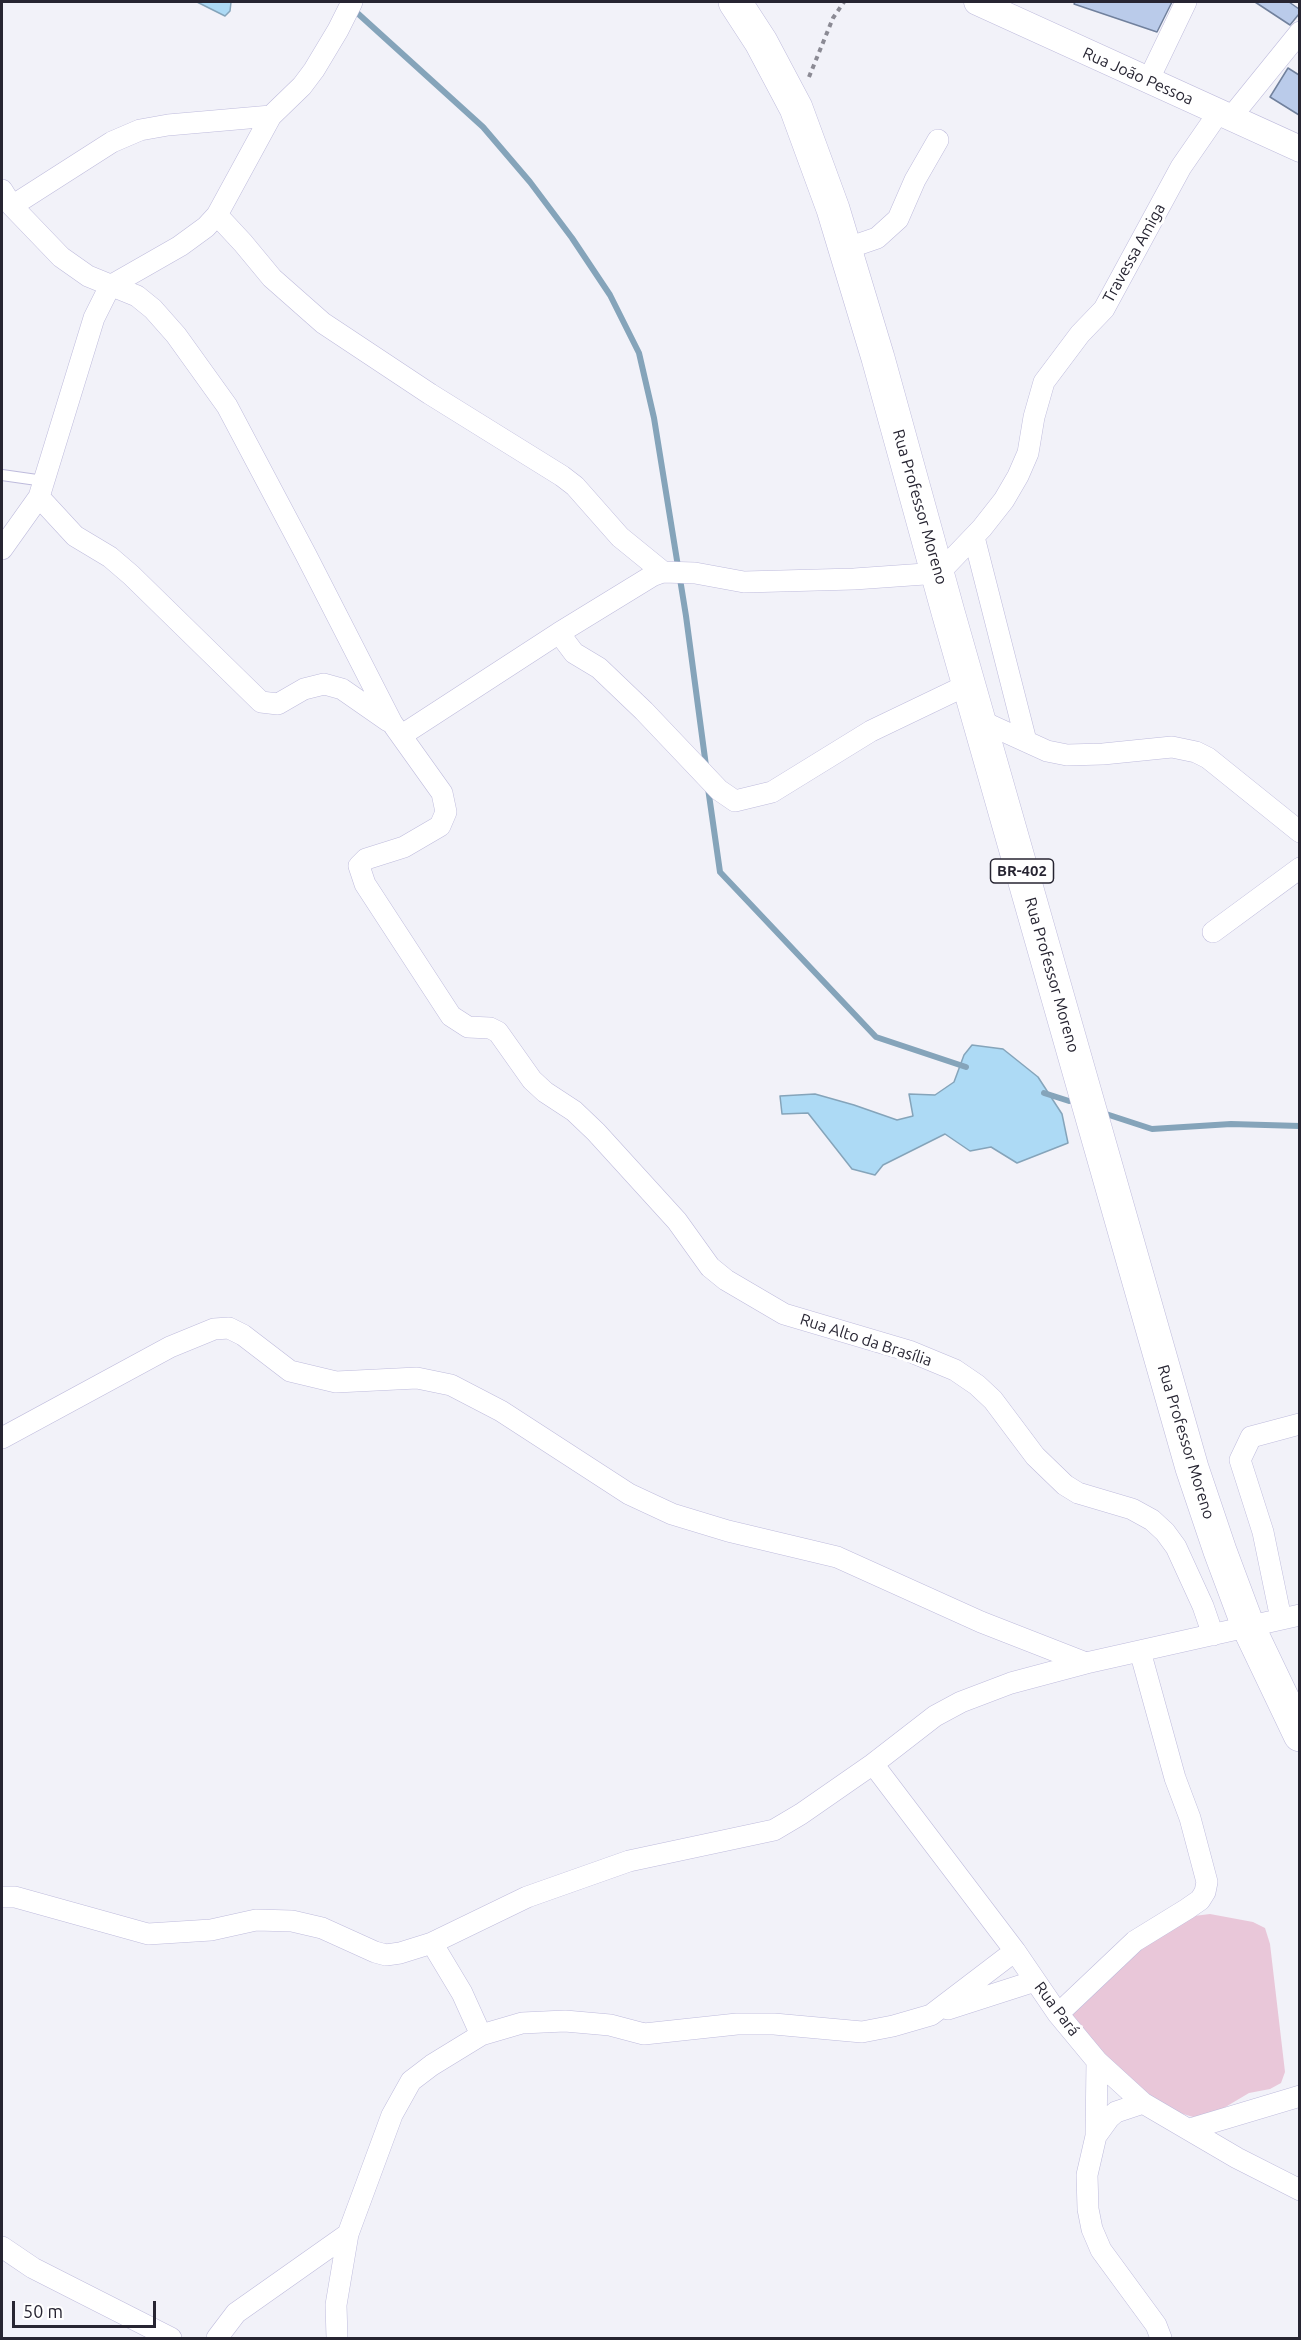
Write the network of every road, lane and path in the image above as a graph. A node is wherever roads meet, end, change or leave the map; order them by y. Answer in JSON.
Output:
{"nodes":[{"id":1,"x":352,"y":2,"type":"edge"},
{"id":2,"x":844,"y":2,"type":"edge"},
{"id":3,"x":1186,"y":2,"type":"edge"},
{"id":4,"x":738,"y":4,"type":"edge"},
{"id":5,"x":987,"y":4,"type":"edge"},
{"id":6,"x":1299,"y":32,"type":"edge"},
{"id":7,"x":1148,"y":81,"type":"junction"},
{"id":8,"x":796,"y":108,"type":"junction"},
{"id":9,"x":1225,"y":114,"type":"junction"},
{"id":10,"x":272,"y":116,"type":"junction"},
{"id":11,"x":938,"y":140,"type":"dead end"},
{"id":12,"x":1299,"y":149,"type":"edge"},
{"id":13,"x":4,"y":194,"type":"edge"},
{"id":14,"x":217,"y":215,"type":"junction"},
{"id":15,"x":845,"y":249,"type":"junction"},
{"id":16,"x":110,"y":286,"type":"junction"},
{"id":17,"x":2,"y":475,"type":"edge"},
{"id":18,"x":42,"y":489,"type":"junction"},
{"id":19,"x":974,"y":537,"type":"junction"},
{"id":20,"x":2,"y":549,"type":"edge"},
{"id":21,"x":663,"y":572,"type":"junction"},
{"id":22,"x":939,"y":573,"type":"junction"},
{"id":23,"x":559,"y":633,"type":"junction"},
{"id":24,"x":969,"y":684,"type":"junction"},
{"id":25,"x":979,"y":720,"type":"junction"},
{"id":26,"x":397,"y":729,"type":"junction"},
{"id":27,"x":1026,"y":741,"type":"junction"},
{"id":28,"x":1299,"y":832,"type":"edge"},
{"id":29,"x":1299,"y":868,"type":"edge"},
{"id":30,"x":1213,"y":932,"type":"dead end"},
{"id":31,"x":1299,"y":1424,"type":"edge"},
{"id":32,"x":5,"y":1431,"type":"edge"},
{"id":33,"x":1290,"y":1617,"type":"edge"},
{"id":34,"x":1248,"y":1626,"type":"junction"},
{"id":35,"x":1213,"y":1635,"type":"junction"},
{"id":36,"x":1140,"y":1652,"type":"junction"},
{"id":37,"x":1086,"y":1663,"type":"junction"},
{"id":38,"x":1296,"y":1721,"type":"edge"},
{"id":39,"x":873,"y":1764,"type":"junction"},
{"id":40,"x":2,"y":1897,"type":"edge"},
{"id":41,"x":432,"y":1943,"type":"junction"},
{"id":42,"x":1015,"y":1951,"type":"junction"},
{"id":43,"x":1035,"y":1981,"type":"junction"},
{"id":44,"x":931,"y":2014,"type":"junction"},
{"id":45,"x":1058,"y":2014,"type":"junction"},
{"id":46,"x":481,"y":2035,"type":"junction"},
{"id":47,"x":1097,"y":2061,"type":"junction"},
{"id":48,"x":1299,"y":2096,"type":"edge"},
{"id":49,"x":1143,"y":2103,"type":"junction"},
{"id":50,"x":1190,"y":2129,"type":"junction"},
{"id":51,"x":1096,"y":2136,"type":"junction"},
{"id":52,"x":1299,"y":2190,"type":"edge"},
{"id":53,"x":348,"y":2234,"type":"junction"},
{"id":54,"x":2,"y":2247,"type":"edge"},
{"id":55,"x":171,"y":2338,"type":"edge"},
{"id":56,"x":217,"y":2338,"type":"edge"},
{"id":57,"x":338,"y":2338,"type":"edge"},
{"id":58,"x":1161,"y":2338,"type":"edge"}],
"edges":[{"from":1,"to":10,"type":"street"},
{"from":2,"to":8,"type":"path"},
{"from":3,"to":7,"type":"street"},
{"from":4,"to":8,"type":"highway","name":"Rua Professor Moreno","number":"BR-402"},
{"from":5,"to":7,"type":"street","name":"Rua João Pessoa"},
{"from":6,"to":9,"type":"street","name":"Travessa Amiga"},
{"from":7,"to":9,"type":"street","name":"Rua João Pessoa"},
{"from":8,"to":15,"type":"highway","name":"Rua Professor Moreno","number":"BR-402"},
{"from":9,"to":12,"type":"street","name":"Rua João Pessoa"},
{"from":9,"to":19,"type":"street","name":"Travessa Amiga"},
{"from":10,"to":13,"type":"street"},
{"from":10,"to":14,"type":"street"},
{"from":11,"to":15,"type":"street"},
{"from":13,"to":16,"type":"street"},
{"from":14,"to":16,"type":"street"},
{"from":14,"to":21,"type":"street"},
{"from":15,"to":22,"type":"highway","name":"Rua Professor Moreno","number":"BR-402"},
{"from":16,"to":18,"type":"street"},
{"from":16,"to":26,"type":"street"},
{"from":17,"to":18,"type":"lane"},
{"from":18,"to":20,"type":"street"},
{"from":18,"to":26,"type":"street"},
{"from":19,"to":22,"type":"street","name":"Travessa Amiga"},
{"from":19,"to":27,"type":"street"},
{"from":21,"to":22,"type":"street"},
{"from":21,"to":23,"type":"street"},
{"from":22,"to":24,"type":"highway","name":"Rua Professor Moreno","number":"BR-402"},
{"from":23,"to":24,"type":"street"},
{"from":23,"to":26,"type":"street"},
{"from":24,"to":25,"type":"highway","name":"Rua Professor Moreno","number":"BR-402"},
{"from":25,"to":27,"type":"street"},
{"from":25,"to":34,"type":"highway","name":"Rua Professor Moreno","number":"BR-402"},
{"from":26,"to":35,"type":"street","name":"Rua Alto da Brasília"},
{"from":27,"to":28,"type":"street"},
{"from":29,"to":30,"type":"street"},
{"from":31,"to":33,"type":"street"},
{"from":32,"to":37,"type":"street"},
{"from":33,"to":34,"type":"street"},
{"from":34,"to":35,"type":"street"},
{"from":34,"to":38,"type":"highway","name":"Rua Professor Moreno","number":"BR-402"},
{"from":35,"to":36,"type":"street"},
{"from":36,"to":37,"type":"street"},
{"from":36,"to":45,"type":"street"},
{"from":37,"to":39,"type":"street"},
{"from":39,"to":41,"type":"street"},
{"from":39,"to":42,"type":"street","name":"Rua Pará"},
{"from":40,"to":41,"type":"street"},
{"from":41,"to":46,"type":"street"},
{"from":42,"to":43,"type":"street","name":"Rua Pará"},
{"from":42,"to":44,"type":"street"},
{"from":43,"to":44,"type":"street"},
{"from":43,"to":45,"type":"street","name":"Rua Pará"},
{"from":44,"to":46,"type":"street"},
{"from":45,"to":47,"type":"street","name":"Rua Pará"},
{"from":46,"to":53,"type":"street"},
{"from":47,"to":49,"type":"street","name":"Rua Pará"},
{"from":47,"to":51,"type":"street"},
{"from":48,"to":50,"type":"street"},
{"from":49,"to":50,"type":"street","name":"Rua Pará"},
{"from":49,"to":51,"type":"street"},
{"from":50,"to":52,"type":"street","name":"Rua Pará"},
{"from":51,"to":58,"type":"street"},
{"from":53,"to":56,"type":"street"},
{"from":53,"to":57,"type":"street"},
{"from":54,"to":55,"type":"street"}]}
